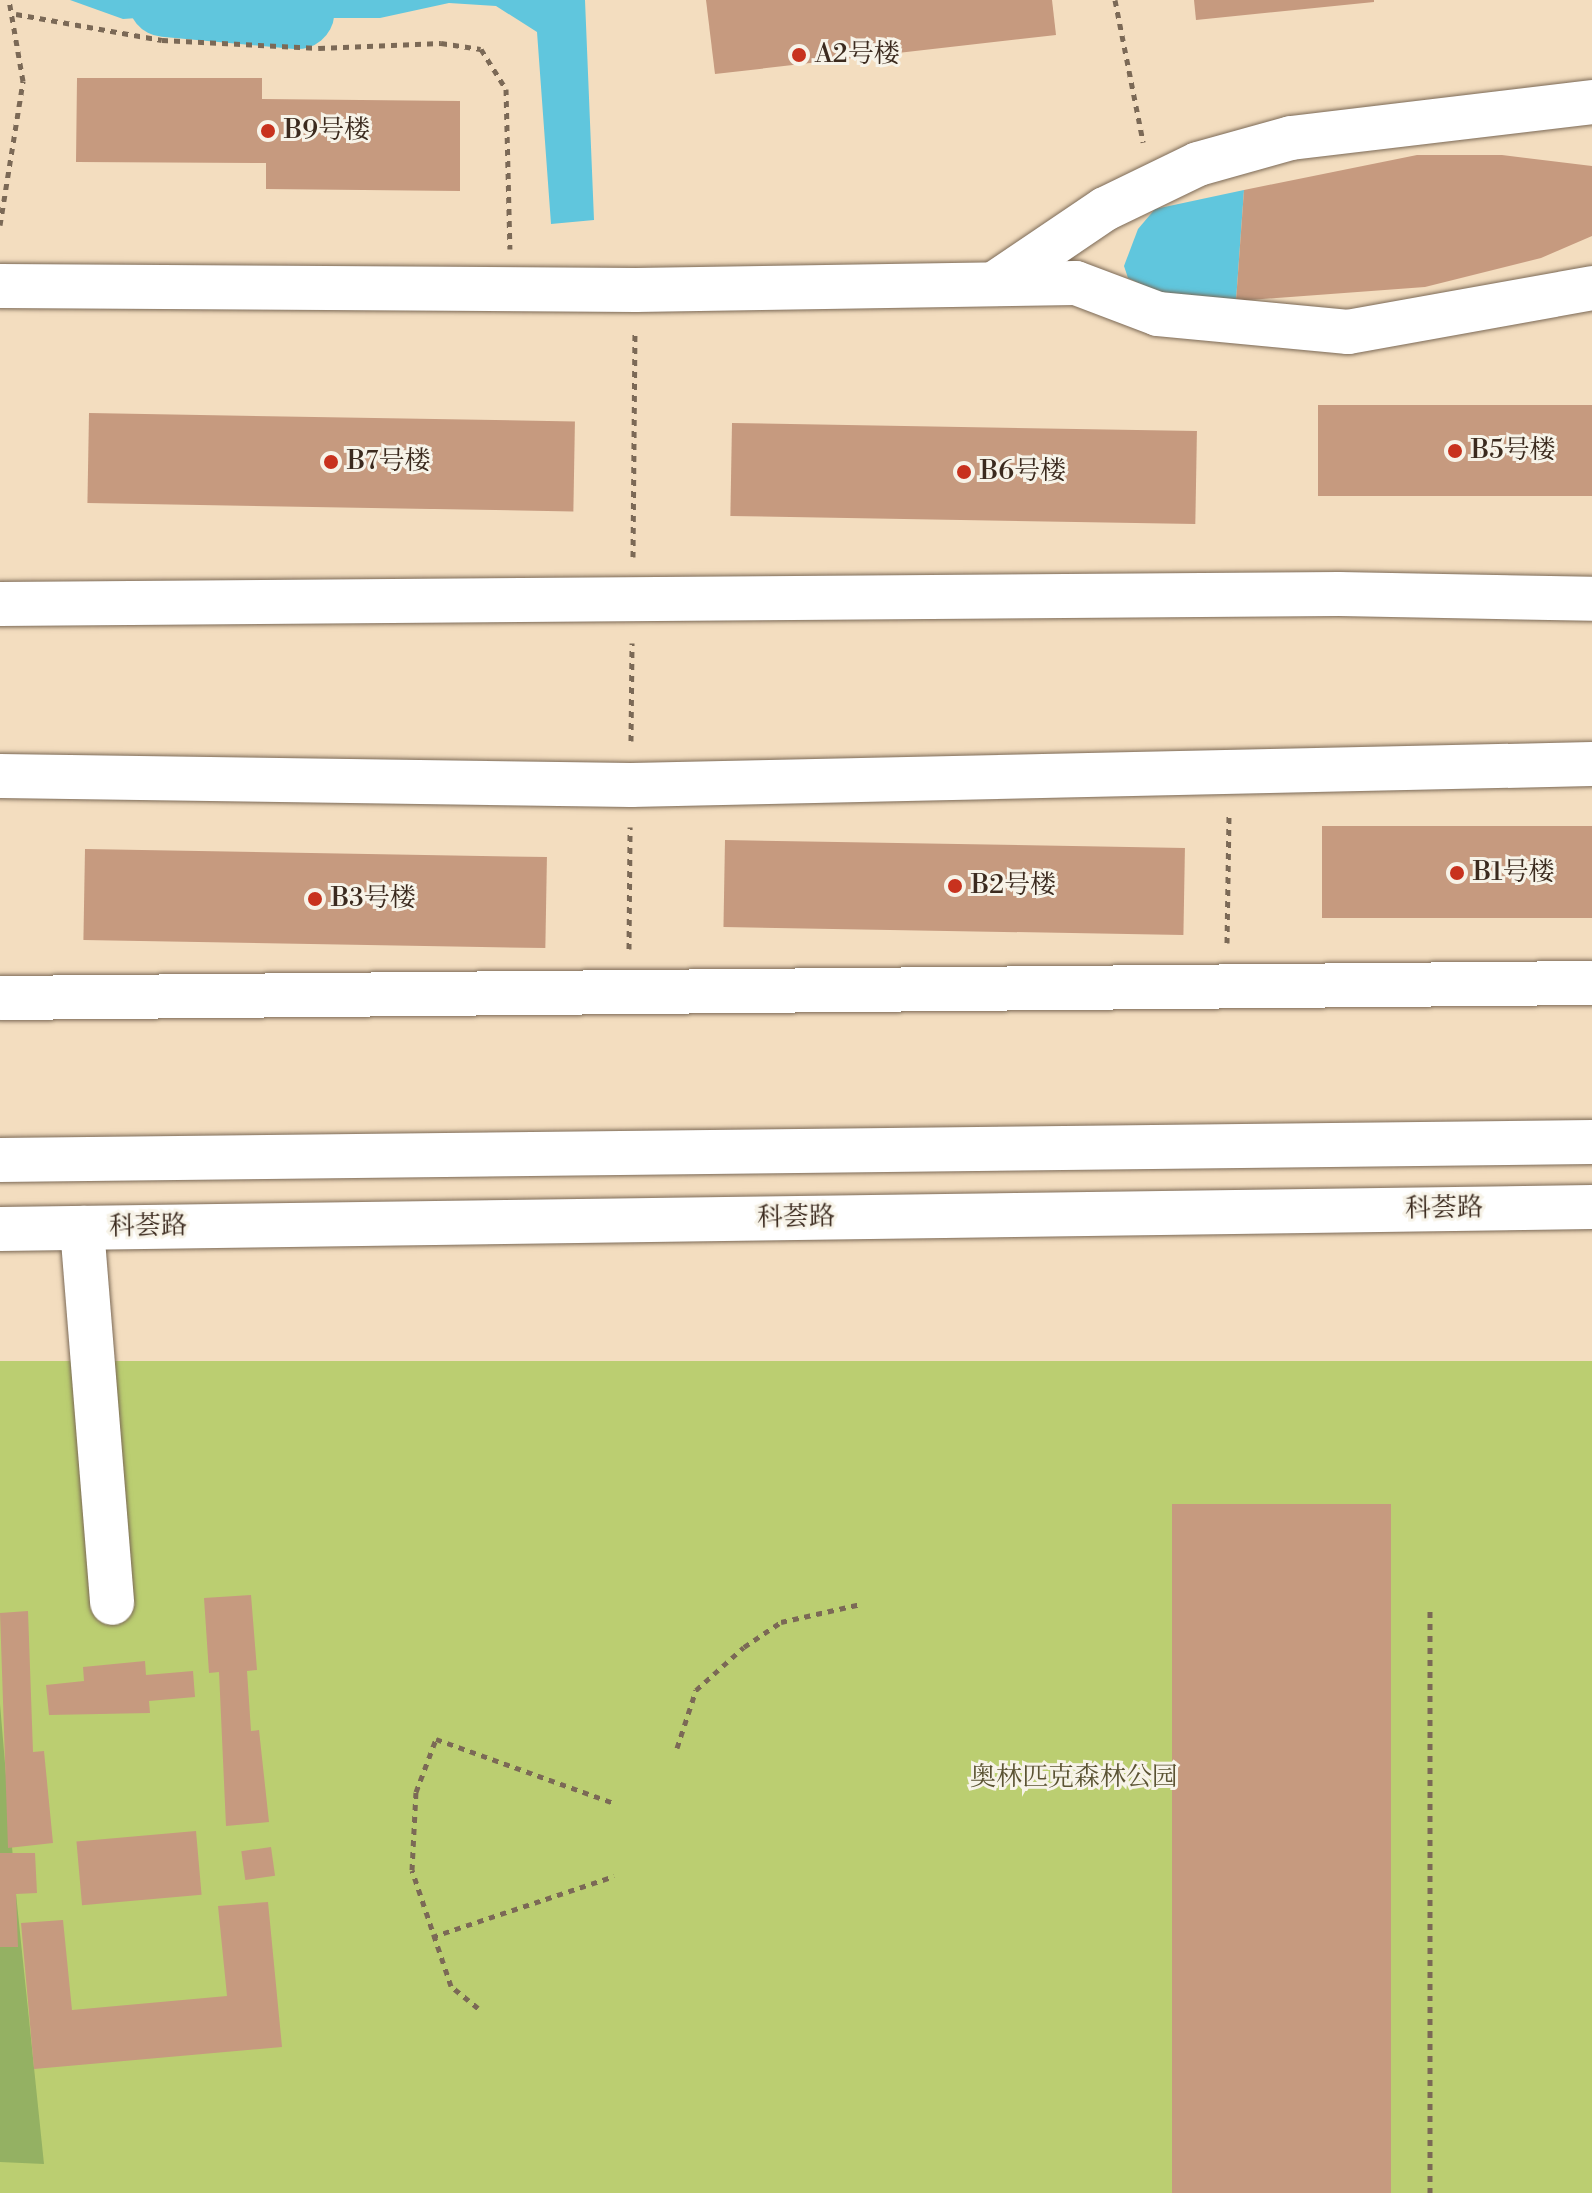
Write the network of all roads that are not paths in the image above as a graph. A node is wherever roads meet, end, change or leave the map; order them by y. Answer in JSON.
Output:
{"nodes":[{"id":1,"x":1592,"y":102,"type":"edge"},
{"id":2,"x":996,"y":283,"type":"junction"},
{"id":3,"x":0,"y":286,"type":"edge"},
{"id":4,"x":1592,"y":288,"type":"edge"},
{"id":5,"x":1592,"y":599,"type":"edge"},
{"id":6,"x":0,"y":604,"type":"edge"},
{"id":7,"x":1592,"y":764,"type":"edge"},
{"id":8,"x":0,"y":776,"type":"edge"},
{"id":9,"x":1592,"y":983,"type":"edge"},
{"id":10,"x":0,"y":998,"type":"edge"},
{"id":11,"x":1592,"y":1142,"type":"edge"},
{"id":12,"x":0,"y":1160,"type":"edge"},
{"id":13,"x":1592,"y":1207,"type":"edge"},
{"id":14,"x":82,"y":1228,"type":"junction"},
{"id":15,"x":0,"y":1229,"type":"edge"},
{"id":16,"x":112,"y":1603,"type":"dead end"}],
"edges":[{"from":1,"to":2,"type":"street"},
{"from":2,"to":3,"type":"street"},
{"from":2,"to":4,"type":"street"},
{"from":5,"to":6,"type":"street"},
{"from":7,"to":8,"type":"street"},
{"from":9,"to":10,"type":"street"},
{"from":11,"to":12,"type":"street"},
{"from":13,"to":14,"type":"street","name":"科荟路"},
{"from":14,"to":15,"type":"street","name":"科荟路"},
{"from":14,"to":16,"type":"street"}]}
